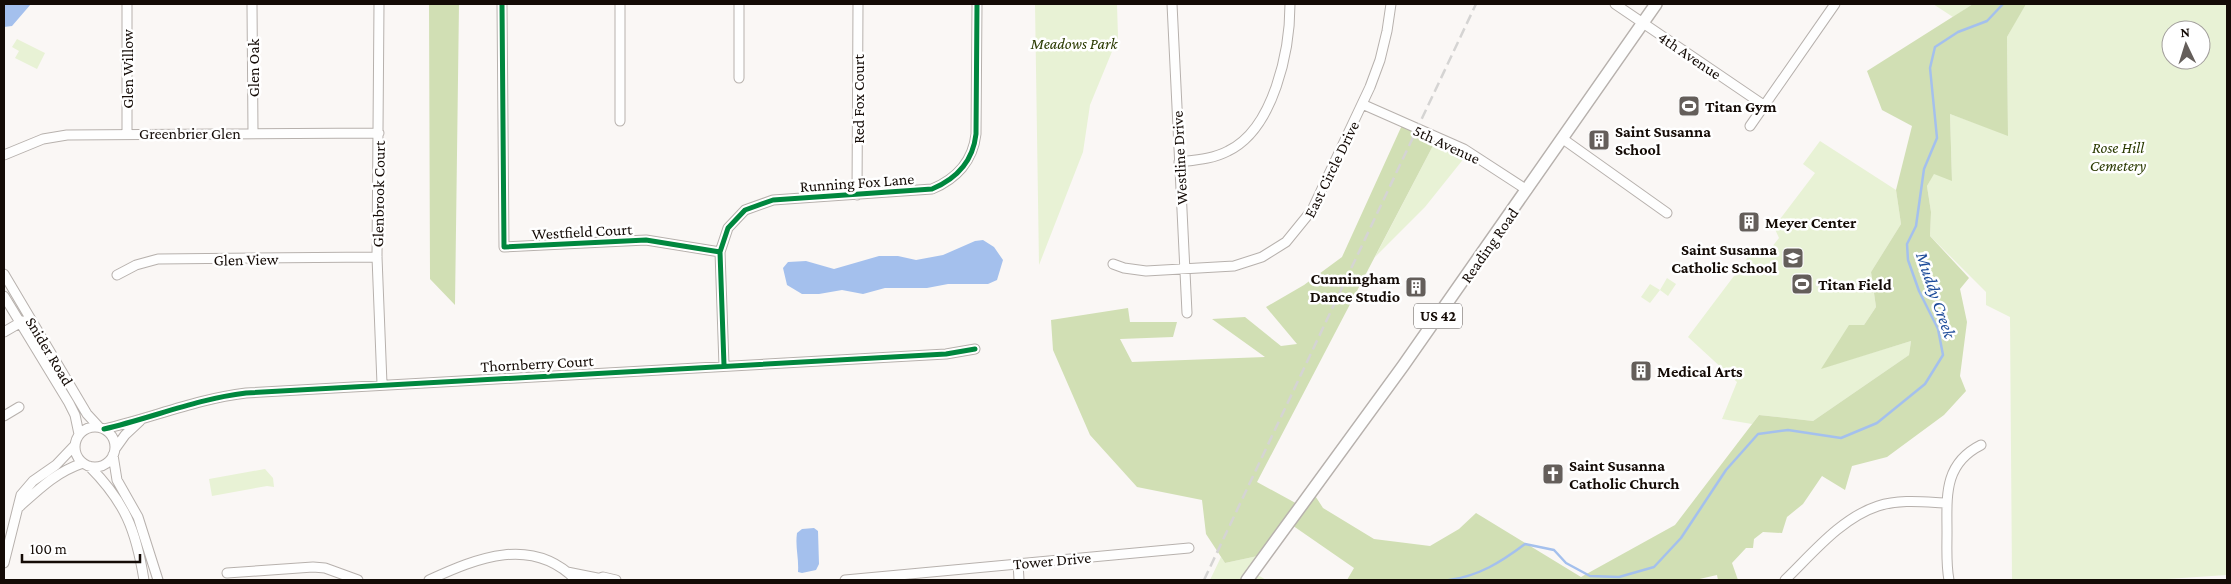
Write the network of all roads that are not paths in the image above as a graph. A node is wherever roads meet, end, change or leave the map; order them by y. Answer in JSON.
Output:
{"nodes":[{"id":1,"x":127,"y":4,"type":"edge"},
{"id":2,"x":252,"y":4,"type":"edge"},
{"id":3,"x":379,"y":4,"type":"edge"},
{"id":4,"x":502,"y":4,"type":"edge"},
{"id":5,"x":620,"y":4,"type":"edge"},
{"id":6,"x":739,"y":4,"type":"edge"},
{"id":7,"x":858,"y":4,"type":"edge"},
{"id":8,"x":977,"y":4,"type":"edge"},
{"id":9,"x":1172,"y":4,"type":"edge"},
{"id":10,"x":1290,"y":4,"type":"edge"},
{"id":11,"x":1390,"y":4,"type":"edge"},
{"id":12,"x":1615,"y":4,"type":"edge"},
{"id":13,"x":1656,"y":4,"type":"edge"},
{"id":14,"x":1835,"y":4,"type":"edge"},
{"id":15,"x":1643,"y":23,"type":"junction"},
{"id":16,"x":739,"y":78,"type":"dead end"},
{"id":17,"x":1362,"y":104,"type":"junction"},
{"id":18,"x":1765,"y":106,"type":"junction"},
{"id":19,"x":620,"y":121,"type":"dead end"},
{"id":20,"x":1750,"y":126,"type":"dead end"},
{"id":21,"x":253,"y":133,"type":"junction"},
{"id":22,"x":379,"y":133,"type":"junction"},
{"id":23,"x":128,"y":134,"type":"junction"},
{"id":24,"x":1563,"y":139,"type":"junction"},
{"id":25,"x":4,"y":154,"type":"edge"},
{"id":26,"x":1179,"y":162,"type":"junction"},
{"id":27,"x":1527,"y":190,"type":"junction"},
{"id":28,"x":858,"y":195,"type":"junction"},
{"id":29,"x":1667,"y":213,"type":"dead end"},
{"id":30,"x":720,"y":252,"type":"junction"},
{"id":31,"x":377,"y":257,"type":"junction"},
{"id":32,"x":1113,"y":264,"type":"dead end"},
{"id":33,"x":1184,"y":270,"type":"junction"},
{"id":34,"x":4,"y":274,"type":"edge"},
{"id":35,"x":118,"y":275,"type":"dead end"},
{"id":36,"x":4,"y":296,"type":"edge"},
{"id":37,"x":1187,"y":312,"type":"dead end"},
{"id":38,"x":30,"y":317,"type":"junction"},
{"id":39,"x":20,"y":322,"type":"junction"},
{"id":40,"x":4,"y":332,"type":"edge"},
{"id":41,"x":975,"y":349,"type":"dead end"},
{"id":42,"x":724,"y":365,"type":"junction"},
{"id":43,"x":382,"y":384,"type":"junction"},
{"id":44,"x":18,"y":407,"type":"dead end"},
{"id":45,"x":4,"y":416,"type":"edge"},
{"id":46,"x":142,"y":420,"type":"junction"},
{"id":47,"x":101,"y":428,"type":"junction"},
{"id":48,"x":79,"y":434,"type":"junction"},
{"id":49,"x":75,"y":445,"type":"junction"},
{"id":50,"x":1981,"y":446,"type":"dead end"},
{"id":51,"x":114,"y":452,"type":"junction"},
{"id":52,"x":86,"y":464,"type":"junction"},
{"id":53,"x":1947,"y":503,"type":"junction"},
{"id":54,"x":18,"y":508,"type":"junction"},
{"id":55,"x":1188,"y":548,"type":"dead end"},
{"id":56,"x":4,"y":563,"type":"edge"},
{"id":57,"x":1018,"y":563,"type":"junction"},
{"id":58,"x":567,"y":572,"type":"junction"},
{"id":59,"x":227,"y":574,"type":"dead end"},
{"id":60,"x":913,"y":575,"type":"edge"},
{"id":61,"x":596,"y":579,"type":"edge"},
{"id":62,"x":144,"y":580,"type":"edge"},
{"id":63,"x":158,"y":580,"type":"edge"},
{"id":64,"x":358,"y":580,"type":"edge"},
{"id":65,"x":429,"y":580,"type":"edge"},
{"id":66,"x":576,"y":580,"type":"edge"},
{"id":67,"x":616,"y":580,"type":"edge"},
{"id":68,"x":844,"y":580,"type":"edge"},
{"id":69,"x":1019,"y":580,"type":"edge"},
{"id":70,"x":1247,"y":580,"type":"edge"},
{"id":71,"x":1785,"y":580,"type":"edge"},
{"id":72,"x":1949,"y":580,"type":"edge"}],
"edges":[{"from":1,"to":23,"type":"street","name":"Glen Willow"},
{"from":2,"to":21,"type":"street","name":"Glen Oak"},
{"from":3,"to":22,"type":"street","name":"Glenbrook Court"},
{"from":4,"to":30,"type":"street","name":"Westfield Court"},
{"from":5,"to":19,"type":"street"},
{"from":6,"to":16,"type":"street"},
{"from":7,"to":28,"type":"street","name":"Red Fox Court"},
{"from":8,"to":28,"type":"street","name":"Running Fox Lane"},
{"from":9,"to":26,"type":"street","name":"Westline Drive"},
{"from":10,"to":26,"type":"street"},
{"from":11,"to":17,"type":"street","name":"East Circle Drive"},
{"from":12,"to":15,"type":"street","name":"4th Avenue"},
{"from":13,"to":15,"type":"main road","name":"Reading Road","number":"US 42"},
{"from":14,"to":18,"type":"street"},
{"from":15,"to":18,"type":"street","name":"4th Avenue"},
{"from":15,"to":24,"type":"main road","name":"Reading Road","number":"US 42"},
{"from":17,"to":27,"type":"street","name":"5th Avenue"},
{"from":17,"to":33,"type":"street","name":"East Circle Drive"},
{"from":18,"to":20,"type":"street"},
{"from":21,"to":22,"type":"street","name":"Greenbrier Glen"},
{"from":21,"to":23,"type":"street","name":"Greenbrier Glen"},
{"from":22,"to":31,"type":"street","name":"Glenbrook Court"},
{"from":23,"to":25,"type":"street","name":"Greenbrier Glen"},
{"from":24,"to":27,"type":"main road","name":"Reading Road","number":"US 42"},
{"from":24,"to":29,"type":"street"},
{"from":26,"to":33,"type":"street","name":"Westline Drive"},
{"from":27,"to":70,"type":"main road","name":"Reading Road","number":"US 42"},
{"from":28,"to":30,"type":"street","name":"Running Fox Lane"},
{"from":30,"to":42,"type":"street","name":"Running Fox Lane"},
{"from":31,"to":35,"type":"street","name":"Glen View"},
{"from":31,"to":43,"type":"street","name":"Glenbrook Court"},
{"from":32,"to":33,"type":"street","name":"East Circle Drive"},
{"from":33,"to":37,"type":"street","name":"Westline Drive"},
{"from":34,"to":38,"type":"street","name":"Snider Road"},
{"from":36,"to":39,"type":"street","name":"Snider Road"},
{"from":38,"to":39,"type":"street"},
{"from":38,"to":47,"type":"street","name":"Snider Road"},
{"from":39,"to":40,"type":"street"},
{"from":39,"to":48,"type":"street","name":"Snider Road"},
{"from":41,"to":42,"type":"street","name":"Thornberry Court"},
{"from":42,"to":43,"type":"street","name":"Thornberry Court"},
{"from":43,"to":46,"type":"street","name":"Thornberry Court"},
{"from":44,"to":45,"type":"street"},
{"from":46,"to":47,"type":"street","name":"Thornberry Court"},
{"from":46,"to":51,"type":"street","name":"Thornberry Court"},
{"from":47,"to":48,"type":"street"},
{"from":47,"to":51,"type":"street"},
{"from":48,"to":49,"type":"street"},
{"from":49,"to":52,"type":"street"},
{"from":49,"to":54,"type":"street"},
{"from":50,"to":53,"type":"street"},
{"from":51,"to":52,"type":"street"},
{"from":51,"to":63,"type":"street"},
{"from":52,"to":54,"type":"street"},
{"from":52,"to":62,"type":"street"},
{"from":53,"to":71,"type":"street"},
{"from":53,"to":72,"type":"street"},
{"from":54,"to":56,"type":"street"},
{"from":55,"to":57,"type":"street","name":"Tower Drive"},
{"from":57,"to":60,"type":"street","name":"Tower Drive"},
{"from":57,"to":69,"type":"street"},
{"from":58,"to":61,"type":"street"},
{"from":58,"to":65,"type":"street"},
{"from":58,"to":66,"type":"street"},
{"from":59,"to":64,"type":"street"},
{"from":60,"to":68,"type":"street","name":"Tower Drive"},
{"from":61,"to":67,"type":"street"}]}
